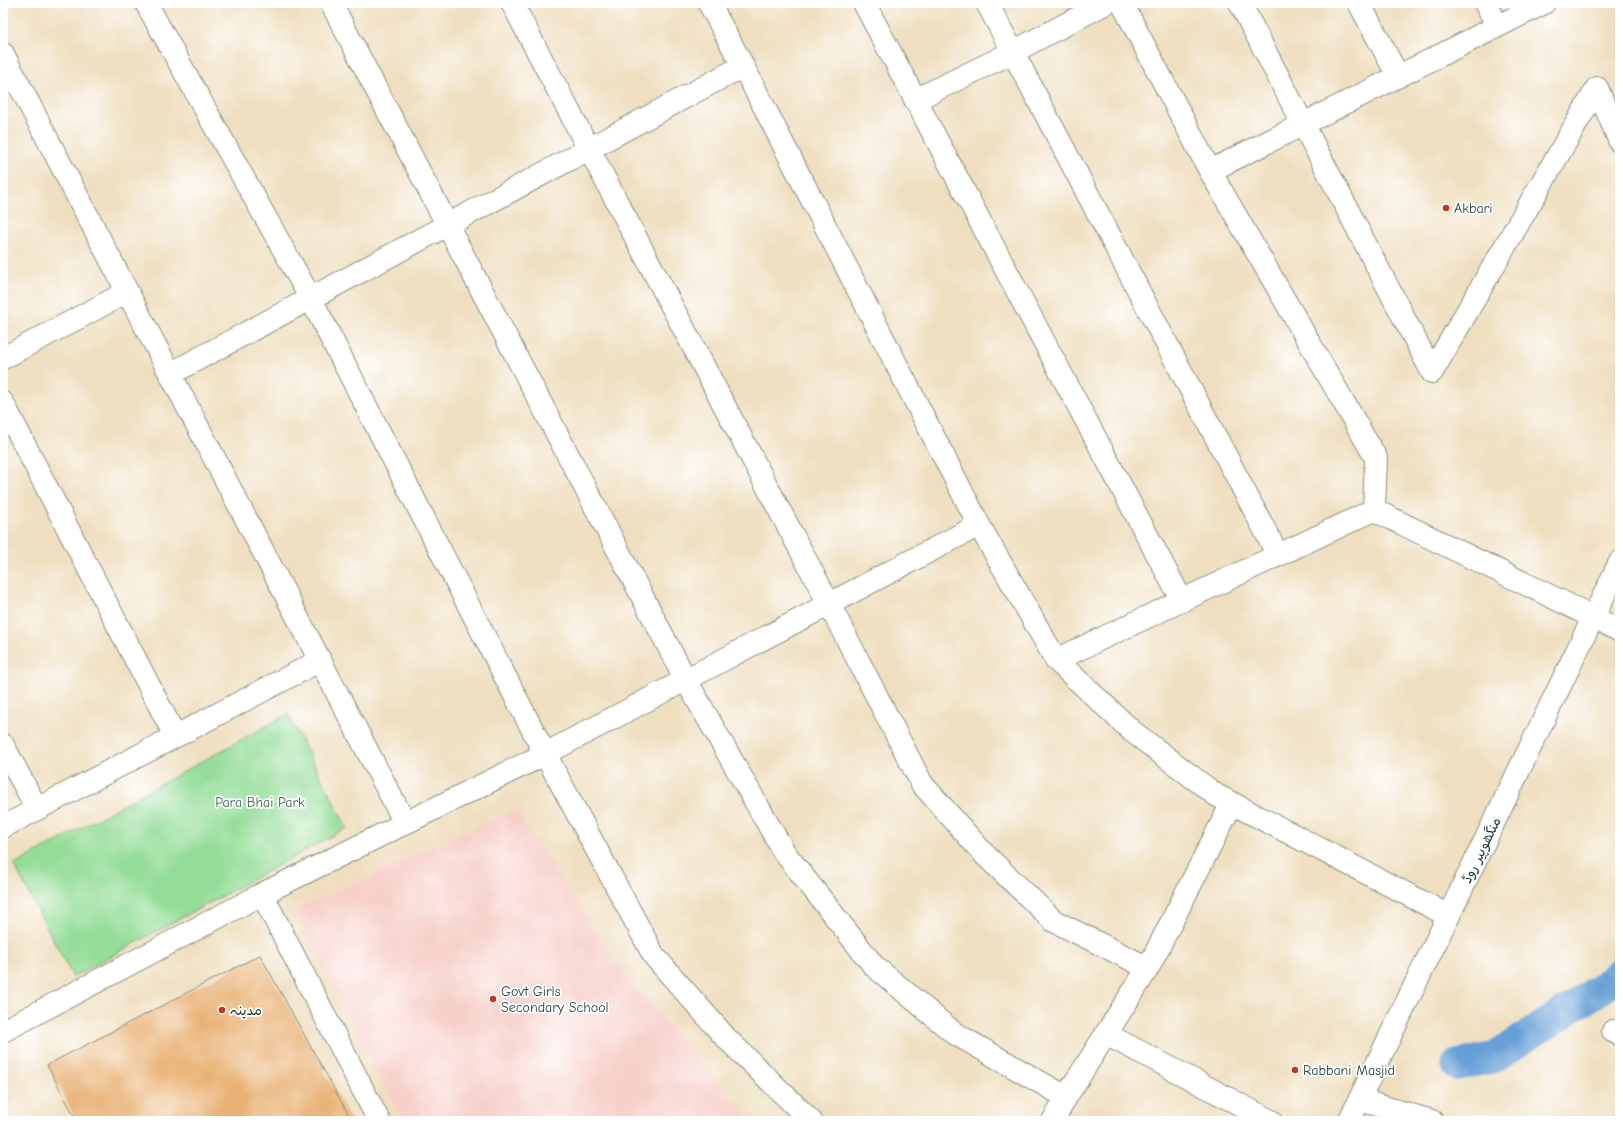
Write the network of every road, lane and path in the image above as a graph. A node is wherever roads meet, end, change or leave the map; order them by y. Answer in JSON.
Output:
{"nodes":[{"id":1,"x":146,"y":3,"type":"edge"},
{"id":2,"x":331,"y":3,"type":"edge"},
{"id":3,"x":512,"y":3,"type":"edge"},
{"id":4,"x":709,"y":3,"type":"edge"},
{"id":5,"x":864,"y":3,"type":"edge"},
{"id":6,"x":987,"y":3,"type":"edge"},
{"id":7,"x":1106,"y":3,"type":"edge"},
{"id":8,"x":1122,"y":3,"type":"edge"},
{"id":9,"x":1240,"y":3,"type":"edge"},
{"id":10,"x":1359,"y":3,"type":"edge"},
{"id":11,"x":1485,"y":3,"type":"edge"},
{"id":12,"x":1544,"y":3,"type":"edge"},
{"id":13,"x":1498,"y":26,"type":"junction"},
{"id":14,"x":1013,"y":52,"type":"junction"},
{"id":15,"x":3,"y":54,"type":"edge"},
{"id":16,"x":743,"y":66,"type":"junction"},
{"id":17,"x":1398,"y":76,"type":"junction"},
{"id":18,"x":915,"y":100,"type":"junction"},
{"id":19,"x":1303,"y":124,"type":"junction"},
{"id":20,"x":1620,"y":142,"type":"edge"},
{"id":21,"x":589,"y":149,"type":"junction"},
{"id":22,"x":1210,"y":171,"type":"junction"},
{"id":23,"x":448,"y":225,"type":"junction"},
{"id":24,"x":127,"y":292,"type":"junction"},
{"id":25,"x":311,"y":298,"type":"junction"},
{"id":26,"x":3,"y":358,"type":"edge"},
{"id":27,"x":170,"y":374,"type":"junction"},
{"id":28,"x":3,"y":403,"type":"edge"},
{"id":29,"x":1374,"y":510,"type":"junction"},
{"id":30,"x":978,"y":525,"type":"junction"},
{"id":31,"x":1278,"y":556,"type":"junction"},
{"id":32,"x":1617,"y":575,"type":"edge"},
{"id":33,"x":1182,"y":601,"type":"junction"},
{"id":34,"x":829,"y":604,"type":"junction"},
{"id":35,"x":1593,"y":617,"type":"junction"},
{"id":36,"x":1620,"y":631,"type":"edge"},
{"id":37,"x":1056,"y":660,"type":"junction"},
{"id":38,"x":319,"y":661,"type":"junction"},
{"id":39,"x":686,"y":680,"type":"junction"},
{"id":40,"x":175,"y":736,"type":"junction"},
{"id":41,"x":3,"y":745,"type":"edge"},
{"id":42,"x":546,"y":754,"type":"junction"},
{"id":43,"x":1232,"y":803,"type":"junction"},
{"id":44,"x":37,"y":809,"type":"junction"},
{"id":45,"x":405,"y":823,"type":"junction"},
{"id":46,"x":3,"y":827,"type":"edge"},
{"id":47,"x":262,"y":894,"type":"junction"},
{"id":48,"x":1449,"y":916,"type":"junction"},
{"id":49,"x":1148,"y":968,"type":"junction"},
{"id":50,"x":3,"y":1031,"type":"edge"},
{"id":51,"x":1106,"y":1034,"type":"junction"},
{"id":52,"x":1066,"y":1096,"type":"junction"},
{"id":53,"x":1360,"y":1100,"type":"junction"},
{"id":54,"x":379,"y":1121,"type":"edge"},
{"id":55,"x":812,"y":1121,"type":"edge"},
{"id":56,"x":1053,"y":1121,"type":"edge"},
{"id":57,"x":1271,"y":1121,"type":"edge"},
{"id":58,"x":1349,"y":1121,"type":"edge"},
{"id":59,"x":1432,"y":1121,"type":"edge"}],
"edges":[{"from":1,"to":25,"type":"street"},
{"from":2,"to":23,"type":"street"},
{"from":3,"to":21,"type":"street"},
{"from":4,"to":16,"type":"street"},
{"from":5,"to":18,"type":"street"},
{"from":6,"to":14,"type":"street"},
{"from":7,"to":14,"type":"street"},
{"from":8,"to":22,"type":"street"},
{"from":9,"to":19,"type":"street"},
{"from":10,"to":17,"type":"street"},
{"from":11,"to":13,"type":"street"},
{"from":12,"to":13,"type":"street"},
{"from":13,"to":17,"type":"street"},
{"from":14,"to":18,"type":"street"},
{"from":14,"to":31,"type":"street"},
{"from":15,"to":24,"type":"street"},
{"from":16,"to":21,"type":"street"},
{"from":16,"to":30,"type":"street"},
{"from":17,"to":19,"type":"street"},
{"from":18,"to":33,"type":"street"},
{"from":19,"to":20,"type":"street"},
{"from":19,"to":22,"type":"street"},
{"from":21,"to":23,"type":"street"},
{"from":21,"to":34,"type":"street"},
{"from":22,"to":29,"type":"street"},
{"from":23,"to":25,"type":"street"},
{"from":23,"to":39,"type":"street"},
{"from":24,"to":26,"type":"street"},
{"from":24,"to":27,"type":"street"},
{"from":25,"to":27,"type":"street"},
{"from":25,"to":42,"type":"street"},
{"from":27,"to":38,"type":"street"},
{"from":28,"to":40,"type":"street"},
{"from":29,"to":31,"type":"street"},
{"from":29,"to":35,"type":"street"},
{"from":30,"to":34,"type":"street"},
{"from":30,"to":37,"type":"street"},
{"from":31,"to":33,"type":"street"},
{"from":32,"to":35,"type":"street","name":"منگھوپیر روڈ"},
{"from":33,"to":37,"type":"street"},
{"from":34,"to":39,"type":"street"},
{"from":34,"to":49,"type":"street"},
{"from":35,"to":36,"type":"street"},
{"from":35,"to":48,"type":"street","name":"منگھوپیر روڈ"},
{"from":37,"to":43,"type":"street"},
{"from":38,"to":40,"type":"street"},
{"from":38,"to":45,"type":"street"},
{"from":39,"to":42,"type":"street"},
{"from":39,"to":52,"type":"street"},
{"from":40,"to":44,"type":"street"},
{"from":41,"to":44,"type":"street"},
{"from":42,"to":45,"type":"street"},
{"from":42,"to":55,"type":"street"},
{"from":43,"to":48,"type":"street"},
{"from":43,"to":49,"type":"street"},
{"from":44,"to":46,"type":"street"},
{"from":45,"to":47,"type":"street"},
{"from":47,"to":50,"type":"street"},
{"from":47,"to":54,"type":"street"},
{"from":48,"to":53,"type":"street","name":"منگھوپیر روڈ"},
{"from":49,"to":51,"type":"street"},
{"from":51,"to":52,"type":"street"},
{"from":51,"to":57,"type":"street"},
{"from":52,"to":56,"type":"street"},
{"from":53,"to":58,"type":"street","name":"منگھوپیر روڈ"},
{"from":53,"to":59,"type":"street"}]}
